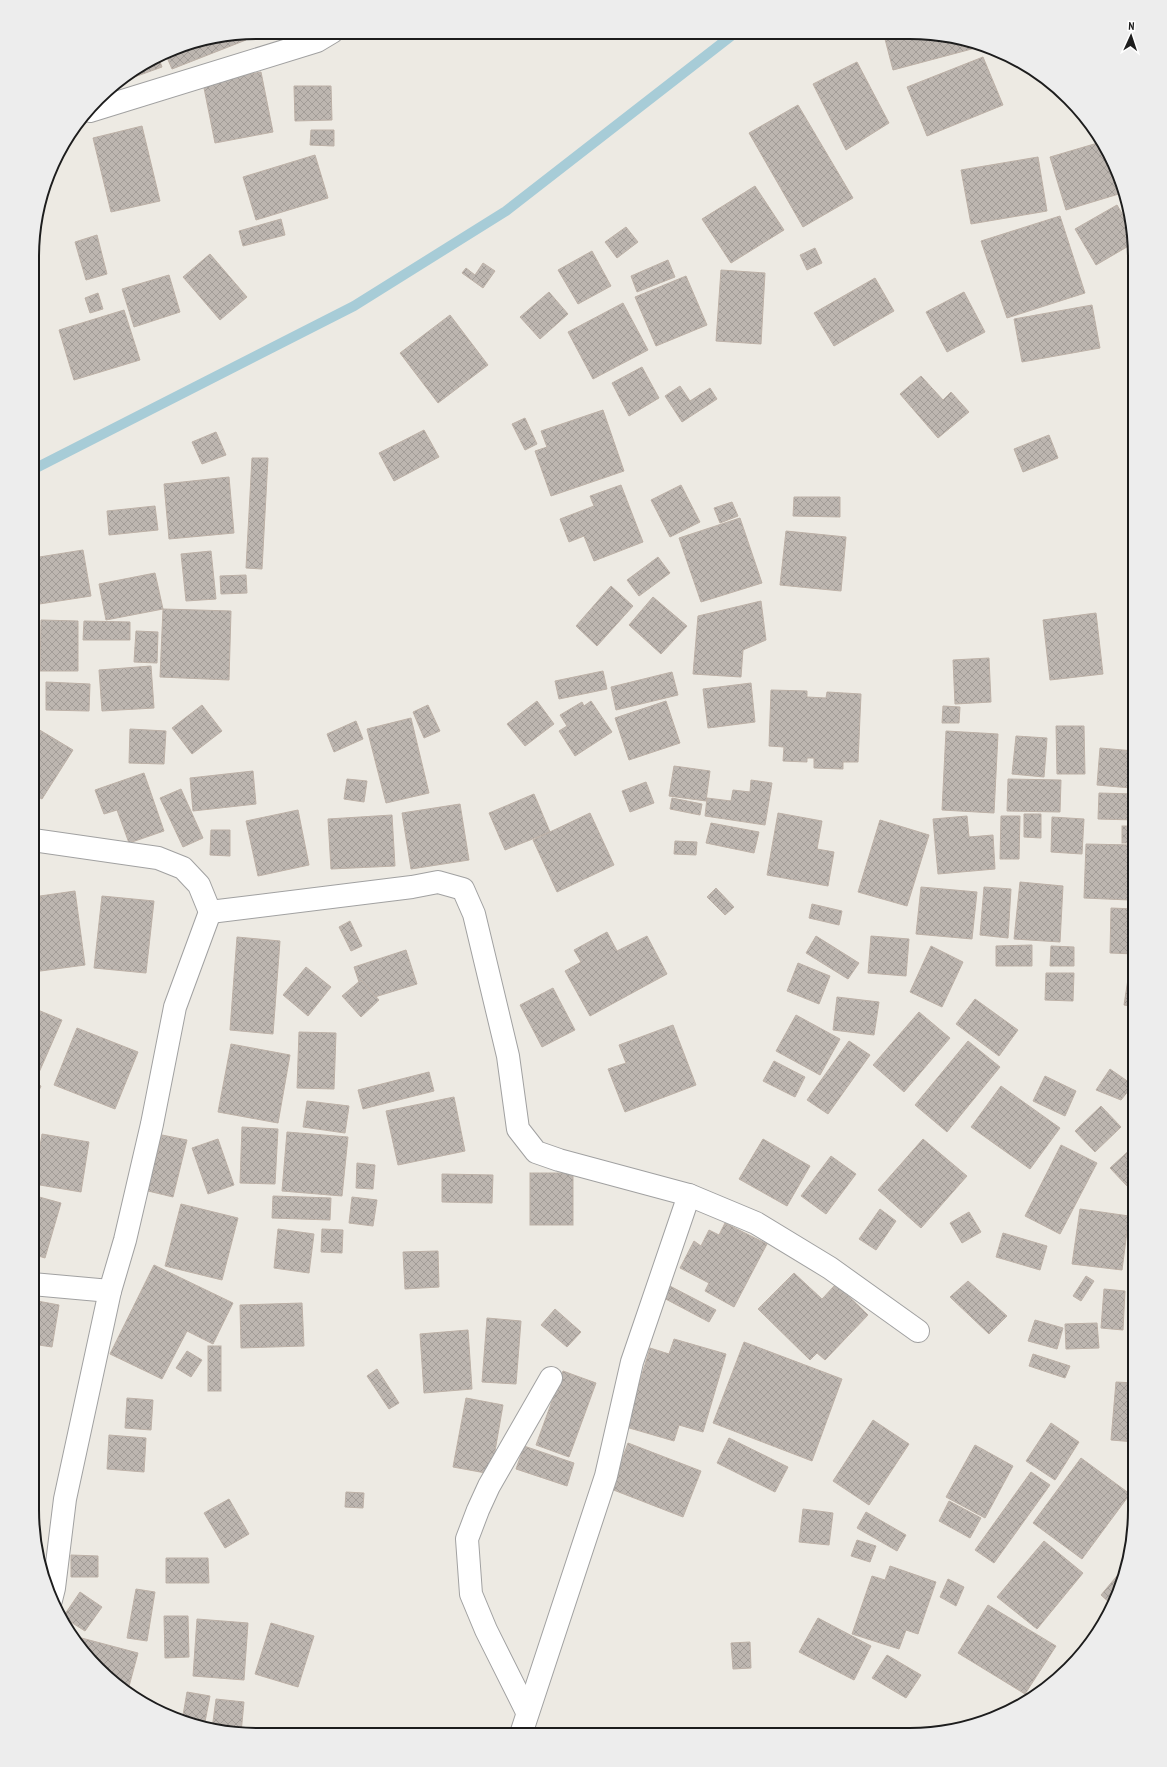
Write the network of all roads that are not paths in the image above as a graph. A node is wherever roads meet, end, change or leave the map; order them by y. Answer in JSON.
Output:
{"nodes":[{"id":1,"x":320,"y":39,"type":"edge"},
{"id":2,"x":97,"y":109,"type":"edge"},
{"id":3,"x":39,"y":841,"type":"edge"},
{"id":4,"x":210,"y":912,"type":"junction"},
{"id":5,"x":689,"y":1195,"type":"junction"},
{"id":6,"x":39,"y":1285,"type":"edge"},
{"id":7,"x":110,"y":1292,"type":"junction"},
{"id":8,"x":918,"y":1331,"type":"dead end"},
{"id":9,"x":551,"y":1378,"type":"dead end"},
{"id":10,"x":54,"y":1588,"type":"edge"},
{"id":11,"x":527,"y":1712,"type":"junction"},
{"id":12,"x":523,"y":1728,"type":"edge"}],
"edges":[{"from":1,"to":2,"type":"street"},
{"from":3,"to":4,"type":"street"},
{"from":4,"to":5,"type":"street"},
{"from":4,"to":7,"type":"street"},
{"from":5,"to":8,"type":"street"},
{"from":5,"to":11,"type":"street"},
{"from":6,"to":7,"type":"street"},
{"from":7,"to":10,"type":"street"},
{"from":9,"to":11,"type":"street"},
{"from":11,"to":12,"type":"street"}]}
